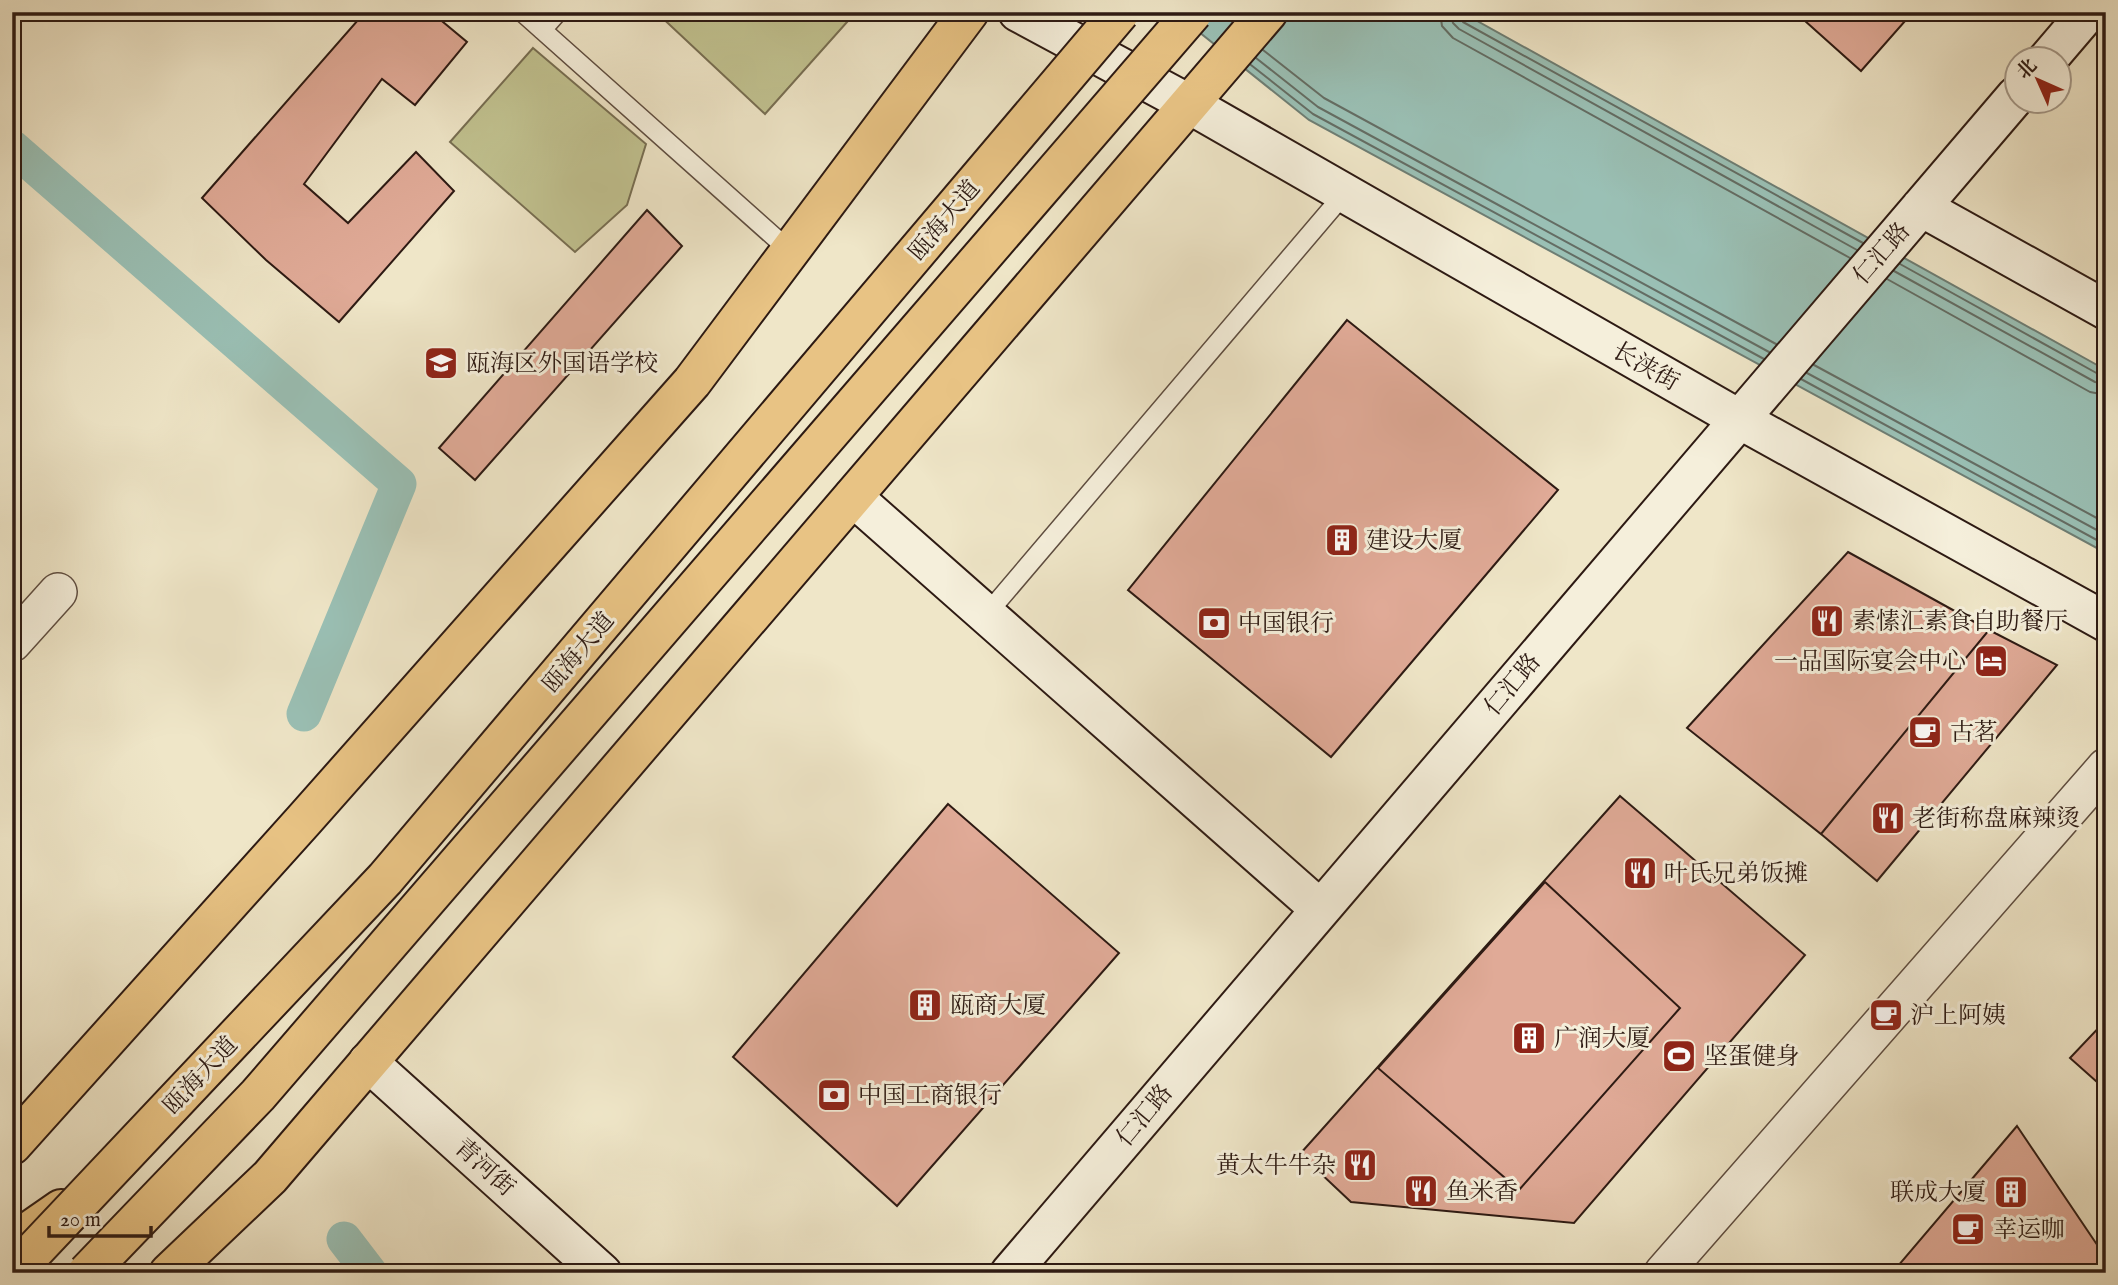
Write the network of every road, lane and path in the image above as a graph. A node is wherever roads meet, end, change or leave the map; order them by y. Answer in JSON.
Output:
{"nodes":[{"id":1,"x":522,"y":12,"type":"edge"},
{"id":2,"x":558,"y":12,"type":"edge"},
{"id":3,"x":969,"y":12,"type":"edge"},
{"id":4,"x":1018,"y":12,"type":"edge"},
{"id":5,"x":1120,"y":12,"type":"edge"},
{"id":6,"x":1193,"y":12,"type":"edge"},
{"id":7,"x":1268,"y":12,"type":"edge"},
{"id":8,"x":2088,"y":12,"type":"edge"},
{"id":9,"x":542,"y":30,"type":"junction"},
{"id":10,"x":2059,"y":46,"type":"edge"},
{"id":11,"x":1189,"y":104,"type":"junction"},
{"id":12,"x":2002,"y":113,"type":"edge"},
{"id":13,"x":1344,"y":194,"type":"junction"},
{"id":14,"x":1921,"y":207,"type":"junction"},
{"id":15,"x":790,"y":251,"type":"junction"},
{"id":16,"x":2106,"y":310,"type":"edge"},
{"id":17,"x":1739,"y":419,"type":"junction"},
{"id":18,"x":853,"y":497,"type":"junction"},
{"id":19,"x":58,"y":592,"type":"dead end"},
{"id":20,"x":986,"y":615,"type":"junction"},
{"id":21,"x":2106,"y":622,"type":"edge"},
{"id":22,"x":12,"y":643,"type":"edge"},
{"id":23,"x":2106,"y":767,"type":"edge"},
{"id":24,"x":1320,"y":909,"type":"junction"},
{"id":25,"x":368,"y":1062,"type":"junction"},
{"id":26,"x":12,"y":1145,"type":"edge"},
{"id":27,"x":95,"y":1186,"type":"junction"},
{"id":28,"x":12,"y":1243,"type":"edge"},
{"id":29,"x":13,"y":1273,"type":"edge"},
{"id":30,"x":87,"y":1273,"type":"edge"},
{"id":31,"x":169,"y":1273,"type":"edge"},
{"id":32,"x":602,"y":1273,"type":"edge"},
{"id":33,"x":1010,"y":1273,"type":"edge"},
{"id":34,"x":1663,"y":1273,"type":"edge"}],
"edges":[{"from":1,"to":9,"type":"lane"},
{"from":2,"to":9,"type":"lane"},
{"from":3,"to":15,"type":"main road"},
{"from":4,"to":11,"type":"street","name":"长浃街"},
{"from":5,"to":27,"type":"main road","name":"瓯海大道","bridge":true},
{"from":6,"to":30,"type":"main road","name":"瓯海大道","bridge":true},
{"from":7,"to":11,"type":"main road"},
{"from":8,"to":10,"type":"street"},
{"from":9,"to":15,"type":"lane"},
{"from":11,"to":13,"type":"street","name":"长浃街"},
{"from":11,"to":18,"type":"main road"},
{"from":12,"to":14,"type":"street","name":"仁汇路"},
{"from":13,"to":17,"type":"street","name":"长浃街"},
{"from":13,"to":20,"type":"lane"},
{"from":14,"to":16,"type":"street"},
{"from":14,"to":17,"type":"street","name":"仁汇路"},
{"from":15,"to":26,"type":"main road"},
{"from":17,"to":21,"type":"street","name":"长浃街"},
{"from":17,"to":24,"type":"street","name":"仁汇路"},
{"from":18,"to":20,"type":"street"},
{"from":18,"to":25,"type":"main road"},
{"from":19,"to":22,"type":"street"},
{"from":20,"to":24,"type":"street"},
{"from":23,"to":34,"type":"street"},
{"from":24,"to":33,"type":"street","name":"仁汇路"},
{"from":25,"to":31,"type":"main road"},
{"from":25,"to":32,"type":"street","name":"青河街"},
{"from":27,"to":28,"type":"main road","bridge":true},
{"from":27,"to":29,"type":"main road","name":"瓯海大道","bridge":true}]}
